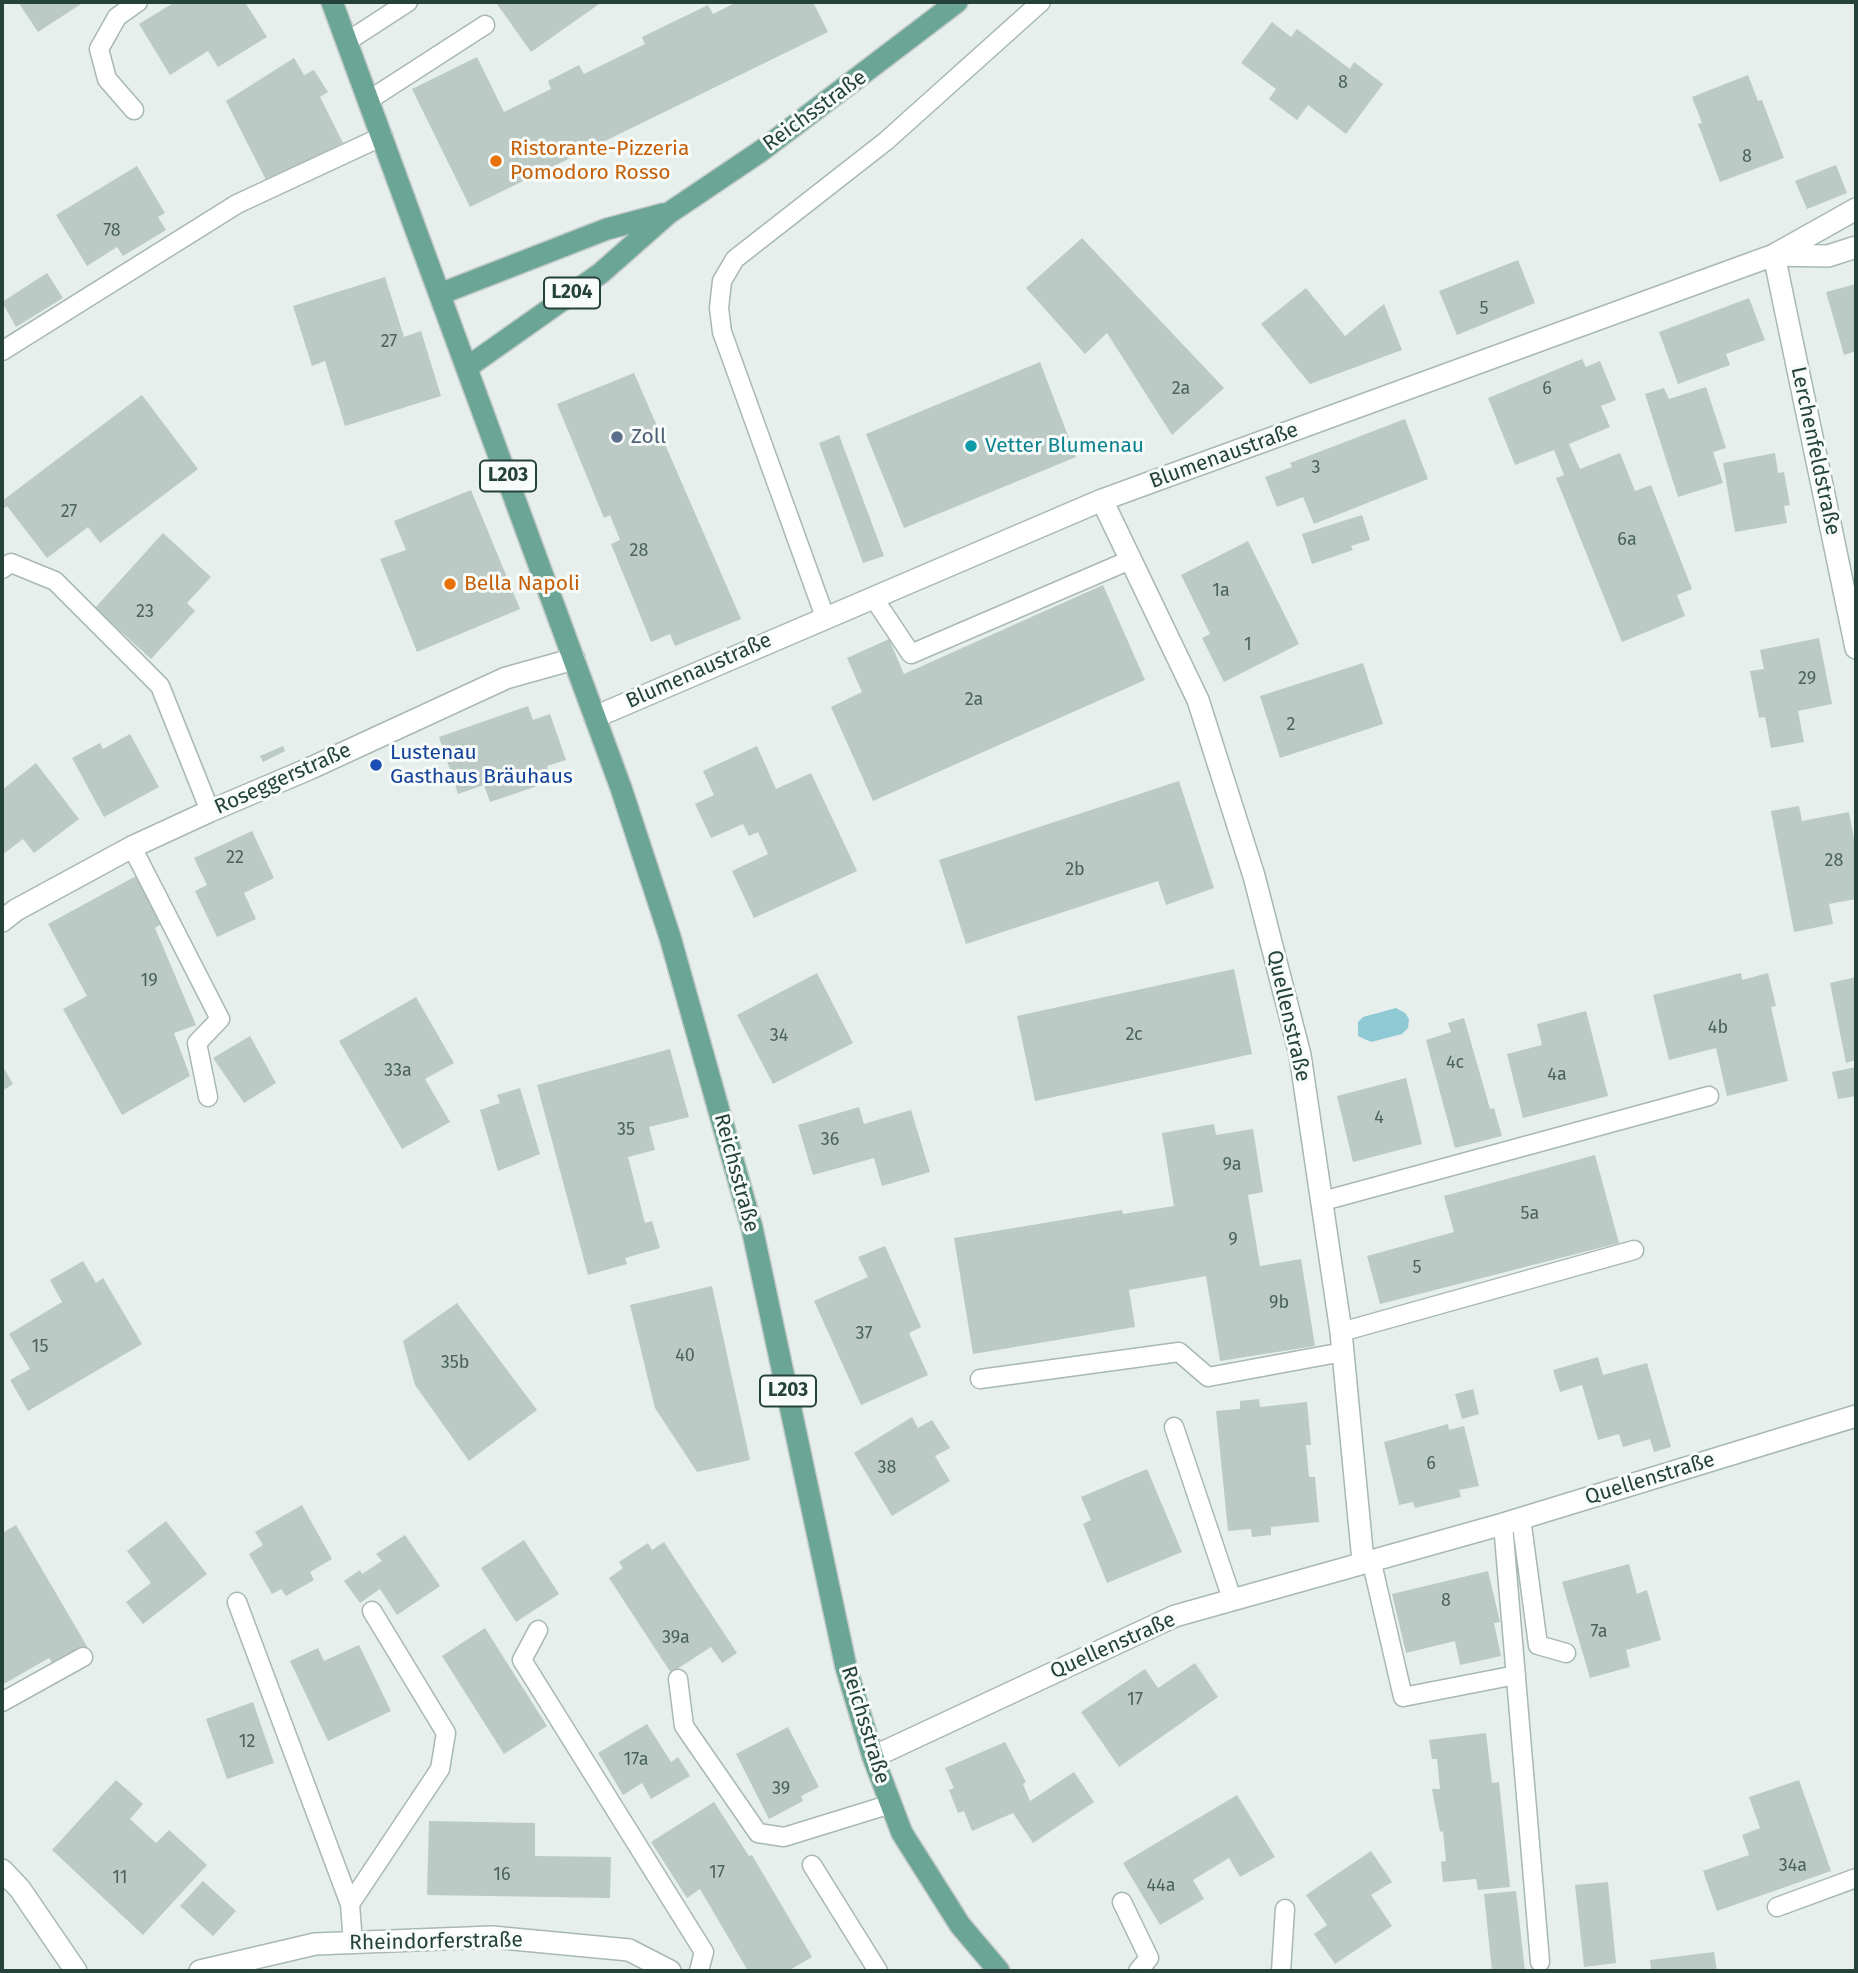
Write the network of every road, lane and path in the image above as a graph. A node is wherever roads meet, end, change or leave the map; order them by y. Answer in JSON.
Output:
{"nodes":[{"id":1,"x":138,"y":2,"type":"edge"},
{"id":2,"x":332,"y":2,"type":"edge"},
{"id":3,"x":408,"y":2,"type":"edge"},
{"id":4,"x":957,"y":2,"type":"edge"},
{"id":5,"x":1041,"y":2,"type":"edge"},
{"id":6,"x":485,"y":25,"type":"dead end"},
{"id":7,"x":348,"y":41,"type":"junction"},
{"id":8,"x":369,"y":100,"type":"junction"},
{"id":9,"x":134,"y":110,"type":"dead end"},
{"id":10,"x":383,"y":136,"type":"junction"},
{"id":11,"x":1856,"y":209,"type":"edge"},
{"id":12,"x":669,"y":213,"type":"junction"},
{"id":13,"x":1856,"y":247,"type":"edge"},
{"id":14,"x":1774,"y":255,"type":"junction"},
{"id":15,"x":440,"y":294,"type":"junction"},
{"id":16,"x":2,"y":351,"type":"edge"},
{"id":17,"x":469,"y":366,"type":"junction"},
{"id":18,"x":1101,"y":500,"type":"junction"},
{"id":19,"x":1130,"y":560,"type":"junction"},
{"id":20,"x":2,"y":569,"type":"edge"},
{"id":21,"x":873,"y":597,"type":"junction"},
{"id":22,"x":1853,"y":615,"type":"edge"},
{"id":23,"x":825,"y":617,"type":"junction"},
{"id":24,"x":1856,"y":648,"type":"edge"},
{"id":25,"x":574,"y":659,"type":"junction"},
{"id":26,"x":596,"y":717,"type":"junction"},
{"id":27,"x":210,"y":811,"type":"junction"},
{"id":28,"x":132,"y":847,"type":"junction"},
{"id":29,"x":2,"y":921,"type":"edge"},
{"id":30,"x":1709,"y":1096,"type":"dead end"},
{"id":31,"x":208,"y":1097,"type":"dead end"},
{"id":32,"x":1323,"y":1201,"type":"junction"},
{"id":33,"x":1634,"y":1250,"type":"dead end"},
{"id":34,"x":1342,"y":1342,"type":"junction"},
{"id":35,"x":980,"y":1379,"type":"dead end"},
{"id":36,"x":1856,"y":1416,"type":"edge"},
{"id":37,"x":1174,"y":1427,"type":"dead end"},
{"id":38,"x":1512,"y":1521,"type":"junction"},
{"id":39,"x":1367,"y":1560,"type":"junction"},
{"id":40,"x":1232,"y":1599,"type":"junction"},
{"id":41,"x":237,"y":1602,"type":"dead end"},
{"id":42,"x":372,"y":1611,"type":"dead end"},
{"id":43,"x":538,"y":1630,"type":"dead end"},
{"id":44,"x":1566,"y":1653,"type":"dead end"},
{"id":45,"x":83,"y":1657,"type":"dead end"},
{"id":46,"x":1516,"y":1675,"type":"junction"},
{"id":47,"x":678,"y":1679,"type":"dead end"},
{"id":48,"x":2,"y":1702,"type":"edge"},
{"id":49,"x":873,"y":1757,"type":"junction"},
{"id":50,"x":891,"y":1804,"type":"junction"},
{"id":51,"x":812,"y":1865,"type":"dead end"},
{"id":52,"x":2,"y":1870,"type":"edge"},
{"id":53,"x":1856,"y":1878,"type":"edge"},
{"id":54,"x":1122,"y":1902,"type":"dead end"},
{"id":55,"x":350,"y":1904,"type":"junction"},
{"id":56,"x":1777,"y":1907,"type":"dead end"},
{"id":57,"x":1285,"y":1909,"type":"dead end"},
{"id":58,"x":353,"y":1942,"type":"junction"},
{"id":59,"x":1540,"y":1962,"type":"dead end"},
{"id":60,"x":996,"y":1970,"type":"edge"},
{"id":61,"x":76,"y":1971,"type":"edge"},
{"id":62,"x":200,"y":1971,"type":"edge"},
{"id":63,"x":670,"y":1971,"type":"edge"},
{"id":64,"x":699,"y":1971,"type":"edge"},
{"id":65,"x":878,"y":1971,"type":"edge"},
{"id":66,"x":1138,"y":1971,"type":"edge"},
{"id":67,"x":1281,"y":1971,"type":"edge"}],
"edges":[{"from":1,"to":9,"type":"lane"},
{"from":2,"to":7,"type":"main road","name":"Reichsstraße","number":"L203"},
{"from":3,"to":7,"type":"lane"},
{"from":4,"to":12,"type":"main road","name":"Reichsstraße","number":"L204"},
{"from":5,"to":23,"type":"lane"},
{"from":6,"to":8,"type":"lane"},
{"from":7,"to":8,"type":"main road","name":"Reichsstraße","number":"L203"},
{"from":8,"to":10,"type":"main road","name":"Reichsstraße","number":"L203"},
{"from":10,"to":15,"type":"main road","name":"Reichsstraße","number":"L203"},
{"from":10,"to":16,"type":"lane"},
{"from":11,"to":14,"type":"street","name":"Blumenaustraße"},
{"from":12,"to":15,"type":"main road","name":"Reichsstraße","number":"L204"},
{"from":12,"to":17,"type":"main road","name":"Reichsstraße","number":"L204"},
{"from":13,"to":14,"type":"street"},
{"from":14,"to":18,"type":"street","name":"Blumenaustraße"},
{"from":14,"to":22,"type":"street","name":"Lerchenfeldstraße"},
{"from":15,"to":17,"type":"main road","name":"Reichsstraße","number":"L203"},
{"from":17,"to":25,"type":"main road","name":"Reichsstraße","number":"L203"},
{"from":18,"to":19,"type":"street","name":"Quellenstraße"},
{"from":18,"to":21,"type":"street","name":"Blumenaustraße"},
{"from":19,"to":21,"type":"lane"},
{"from":19,"to":32,"type":"street","name":"Quellenstraße"},
{"from":20,"to":27,"type":"lane"},
{"from":21,"to":23,"type":"street","name":"Blumenaustraße"},
{"from":22,"to":24,"type":"street","name":"Lerchenfeldstraße"},
{"from":23,"to":26,"type":"street","name":"Blumenaustraße"},
{"from":25,"to":26,"type":"main road","name":"Reichsstraße","number":"L203"},
{"from":25,"to":27,"type":"street","name":"Roseggerstraße"},
{"from":26,"to":49,"type":"main road","name":"Reichsstraße","number":"L203"},
{"from":27,"to":28,"type":"street","name":"Roseggerstraße"},
{"from":28,"to":29,"type":"street","name":"Roseggerstraße"},
{"from":28,"to":31,"type":"lane"},
{"from":30,"to":32,"type":"lane"},
{"from":32,"to":34,"type":"street","name":"Quellenstraße"},
{"from":33,"to":34,"type":"lane"},
{"from":34,"to":35,"type":"lane"},
{"from":34,"to":39,"type":"street","name":"Quellenstraße"},
{"from":36,"to":38,"type":"street","name":"Quellenstraße"},
{"from":37,"to":40,"type":"lane"},
{"from":38,"to":39,"type":"street","name":"Quellenstraße"},
{"from":38,"to":44,"type":"lane"},
{"from":38,"to":46,"type":"lane"},
{"from":39,"to":40,"type":"street","name":"Quellenstraße"},
{"from":39,"to":46,"type":"lane"},
{"from":40,"to":49,"type":"street","name":"Quellenstraße"},
{"from":41,"to":55,"type":"lane"},
{"from":42,"to":55,"type":"lane"},
{"from":43,"to":64,"type":"lane"},
{"from":45,"to":48,"type":"lane"},
{"from":46,"to":59,"type":"lane"},
{"from":47,"to":50,"type":"lane"},
{"from":49,"to":50,"type":"main road","name":"Reichsstraße","number":"L203"},
{"from":50,"to":60,"type":"main road","name":"Reichsstraße","number":"L203"},
{"from":51,"to":65,"type":"lane"},
{"from":52,"to":61,"type":"street"},
{"from":53,"to":56,"type":"lane"},
{"from":54,"to":66,"type":"lane"},
{"from":55,"to":58,"type":"lane"},
{"from":57,"to":67,"type":"lane"},
{"from":58,"to":62,"type":"street","name":"Rheindorferstraße"},
{"from":58,"to":63,"type":"street","name":"Rheindorferstraße"}]}
